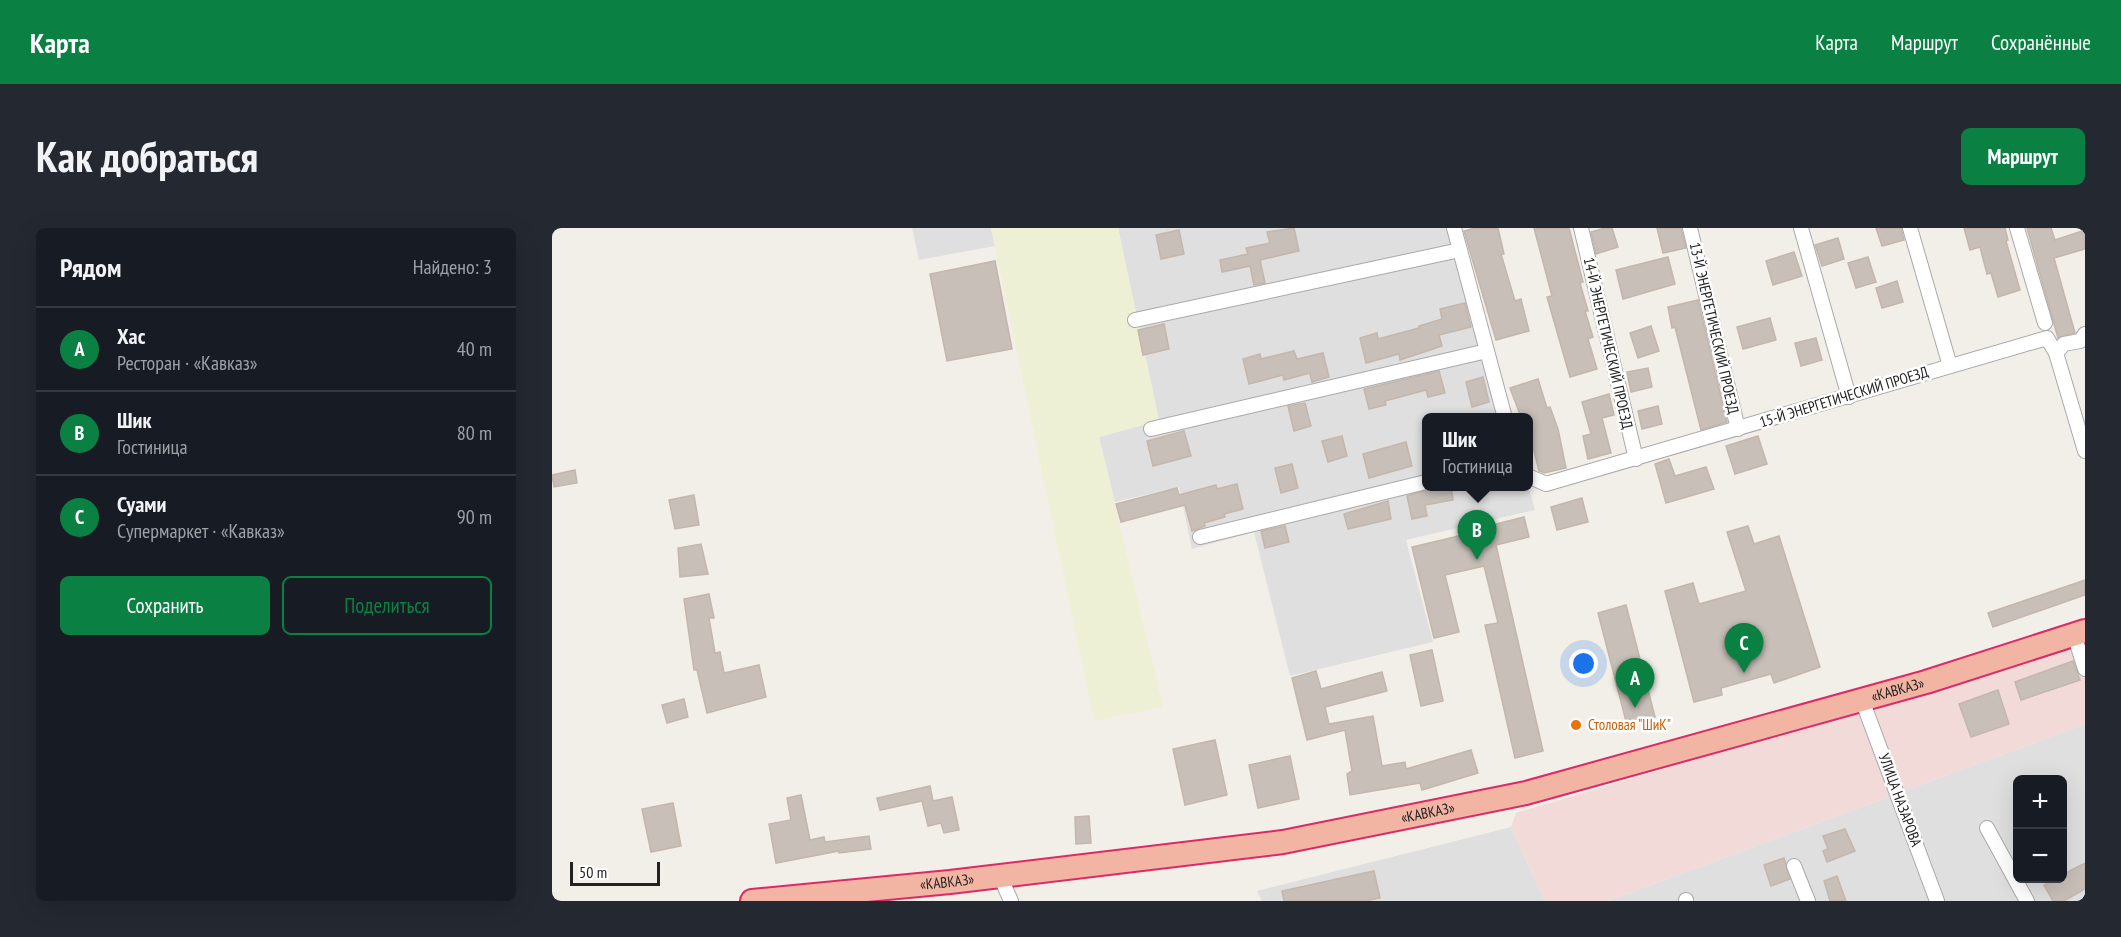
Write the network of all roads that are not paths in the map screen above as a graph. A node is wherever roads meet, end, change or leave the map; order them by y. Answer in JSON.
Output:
{"nodes":[{"id":1,"x":1454,"y":228,"type":"edge"},
{"id":2,"x":1581,"y":228,"type":"edge"},
{"id":3,"x":1690,"y":228,"type":"edge"},
{"id":4,"x":1801,"y":228,"type":"edge"},
{"id":5,"x":1910,"y":228,"type":"edge"},
{"id":6,"x":2018,"y":228,"type":"edge"},
{"id":7,"x":1460,"y":250,"type":"junction"},
{"id":8,"x":1135,"y":320,"type":"dead end"},
{"id":9,"x":2045,"y":323,"type":"dead end"},
{"id":10,"x":2085,"y":334,"type":"edge"},
{"id":11,"x":1487,"y":351,"type":"junction"},
{"id":12,"x":2056,"y":353,"type":"junction"},
{"id":13,"x":1950,"y":366,"type":"junction"},
{"id":14,"x":1848,"y":397,"type":"junction"},
{"id":15,"x":1504,"y":413,"type":"edge"},
{"id":16,"x":1151,"y":429,"type":"dead end"},
{"id":17,"x":1738,"y":429,"type":"junction"},
{"id":18,"x":2085,"y":451,"type":"edge"},
{"id":19,"x":1636,"y":459,"type":"junction"},
{"id":20,"x":1533,"y":478,"type":"edge"},
{"id":21,"x":1422,"y":483,"type":"edge"},
{"id":22,"x":1200,"y":537,"type":"dead end"},
{"id":23,"x":2079,"y":632,"type":"edge"},
{"id":24,"x":2085,"y":669,"type":"edge"},
{"id":25,"x":1862,"y":700,"type":"junction"},
{"id":26,"x":1987,"y":828,"type":"dead end"},
{"id":27,"x":1794,"y":866,"type":"dead end"},
{"id":28,"x":1000,"y":876,"type":"junction"},
{"id":29,"x":863,"y":895,"type":"edge"},
{"id":30,"x":752,"y":901,"type":"edge"},
{"id":31,"x":1011,"y":901,"type":"edge"},
{"id":32,"x":1808,"y":901,"type":"edge"},
{"id":33,"x":1938,"y":901,"type":"edge"},
{"id":34,"x":2027,"y":901,"type":"edge"}],
"edges":[{"from":1,"to":7,"type":"street"},
{"from":2,"to":19,"type":"street","name":"14-Й ЭНЕРГЕТИЧЕСКИЙ ПРОЕЗД"},
{"from":3,"to":17,"type":"street","name":"13-Й ЭНЕРГЕТИЧЕСКИЙ ПРОЕЗД"},
{"from":4,"to":14,"type":"street"},
{"from":5,"to":13,"type":"street"},
{"from":6,"to":9,"type":"street"},
{"from":7,"to":8,"type":"street"},
{"from":7,"to":11,"type":"street"},
{"from":10,"to":12,"type":"street"},
{"from":11,"to":15,"type":"street"},
{"from":11,"to":16,"type":"street"},
{"from":12,"to":13,"type":"street","name":"15-Й ЭНЕРГЕТИЧЕСКИЙ ПРОЕЗД"},
{"from":12,"to":18,"type":"street"},
{"from":13,"to":14,"type":"street","name":"15-Й ЭНЕРГЕТИЧЕСКИЙ ПРОЕЗД"},
{"from":14,"to":17,"type":"street","name":"15-Й ЭНЕРГЕТИЧЕСКИЙ ПРОЕЗД"},
{"from":17,"to":19,"type":"street","name":"15-Й ЭНЕРГЕТИЧЕСКИЙ ПРОЕЗД"},
{"from":19,"to":20,"type":"street","name":"15-Й ЭНЕРГЕТИЧЕСКИЙ ПРОЕЗД"},
{"from":21,"to":22,"type":"street"},
{"from":23,"to":24,"type":"street"},
{"from":23,"to":25,"type":"highway","name":"«КАВКАЗ»"},
{"from":25,"to":28,"type":"highway","name":"«КАВКАЗ»"},
{"from":25,"to":33,"type":"street","name":"УЛИЦА НАЗАРОВА"},
{"from":26,"to":34,"type":"street"},
{"from":27,"to":32,"type":"street"},
{"from":28,"to":29,"type":"highway","name":"«КАВКАЗ»"},
{"from":28,"to":31,"type":"street"},
{"from":29,"to":30,"type":"highway","name":"«КАВКАЗ»"}]}
